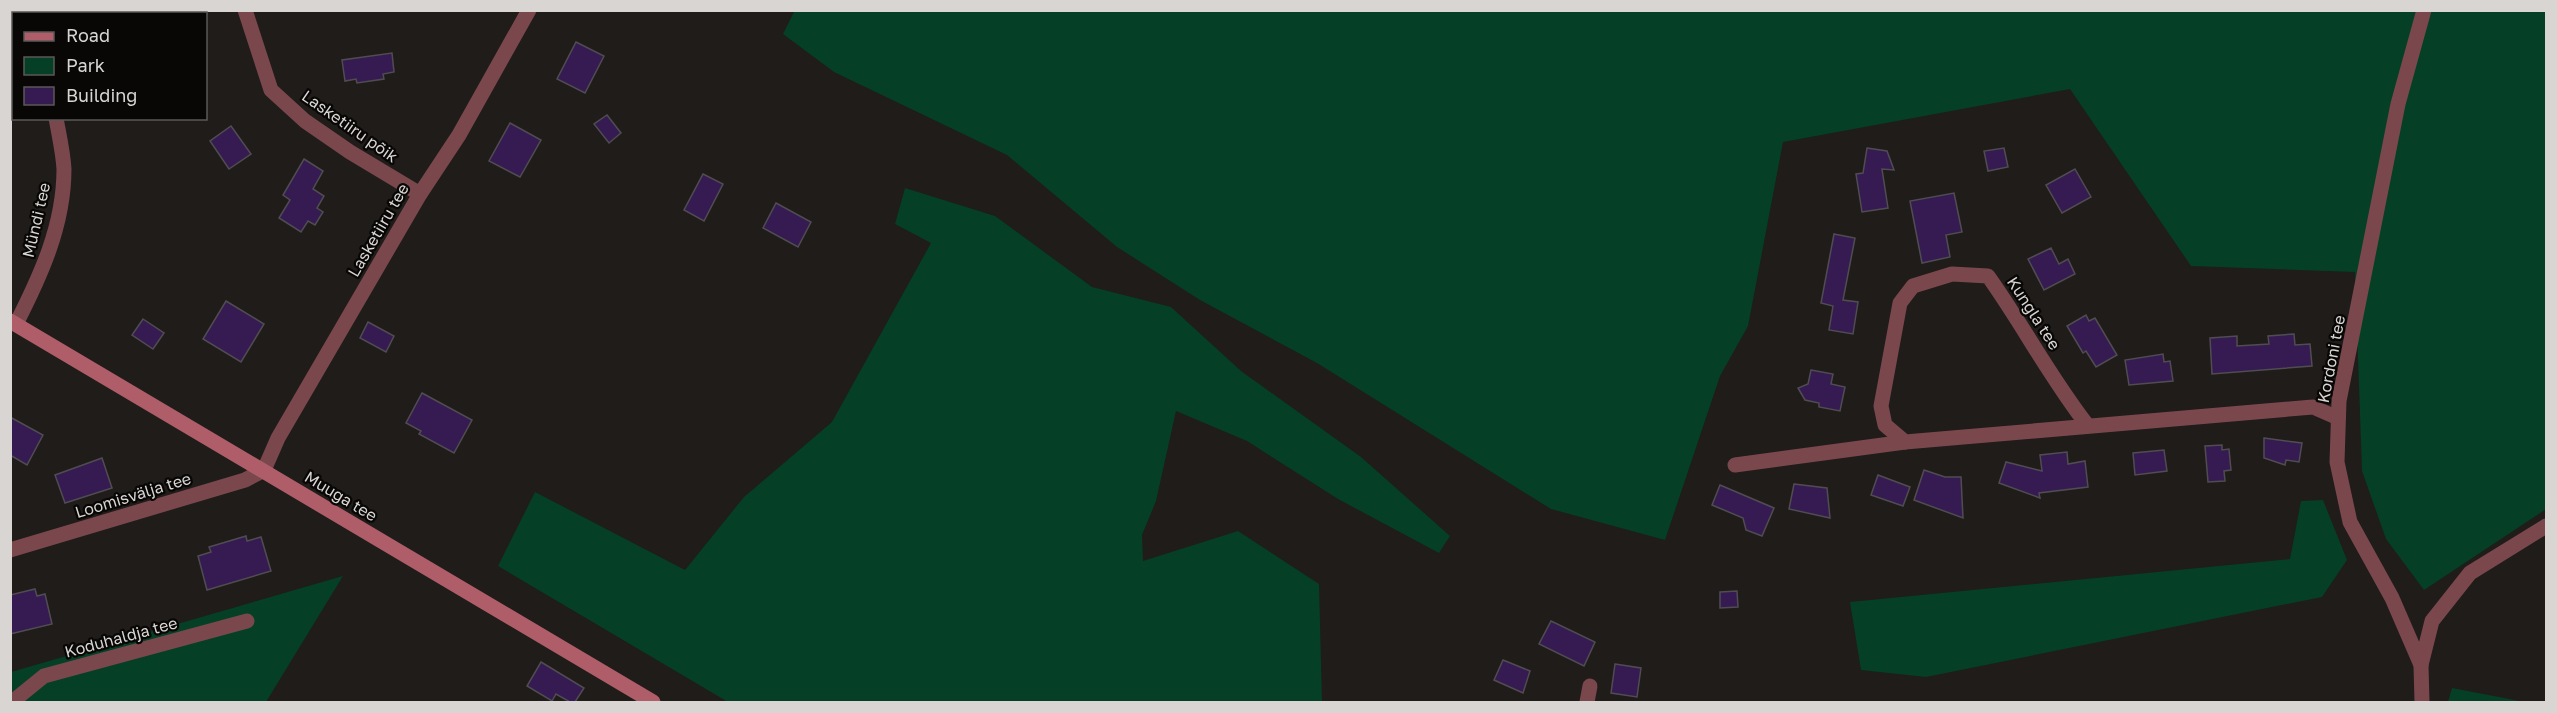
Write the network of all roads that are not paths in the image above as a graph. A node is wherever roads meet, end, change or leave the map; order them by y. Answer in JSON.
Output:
{"nodes":[{"id":1,"x":245,"y":10,"type":"edge"},
{"id":2,"x":529,"y":10,"type":"edge"},
{"id":3,"x":2424,"y":10,"type":"edge"},
{"id":4,"x":56,"y":120,"type":"edge"},
{"id":5,"x":420,"y":194,"type":"junction"},
{"id":6,"x":13,"y":322,"type":"edge"},
{"id":7,"x":2338,"y":418,"type":"junction"},
{"id":8,"x":2088,"y":426,"type":"junction"},
{"id":9,"x":1905,"y":442,"type":"junction"},
{"id":10,"x":1735,"y":465,"type":"dead end"},
{"id":11,"x":264,"y":470,"type":"junction"},
{"id":12,"x":2547,"y":526,"type":"edge"},
{"id":13,"x":10,"y":550,"type":"edge"},
{"id":14,"x":247,"y":621,"type":"dead end"},
{"id":15,"x":2421,"y":665,"type":"junction"},
{"id":16,"x":1590,"y":686,"type":"dead end"},
{"id":17,"x":12,"y":702,"type":"edge"},
{"id":18,"x":653,"y":702,"type":"edge"},
{"id":19,"x":1587,"y":702,"type":"edge"},
{"id":20,"x":2422,"y":702,"type":"edge"}],
"edges":[{"from":1,"to":5,"type":"street","name":"Lasketiiru põik"},
{"from":2,"to":5,"type":"street","name":"Lasketiiru tee"},
{"from":3,"to":7,"type":"street","name":"Kordoni tee"},
{"from":4,"to":6,"type":"street","name":"Mündi tee"},
{"from":5,"to":11,"type":"street","name":"Lasketiiru tee"},
{"from":6,"to":11,"type":"street","name":"Muuga tee"},
{"from":7,"to":8,"type":"street"},
{"from":7,"to":15,"type":"street","name":"Kordoni tee"},
{"from":8,"to":9,"type":"street"},
{"from":8,"to":9,"type":"street","name":"Kungla tee"},
{"from":9,"to":10,"type":"street"},
{"from":11,"to":13,"type":"street","name":"Loomisvälja tee"},
{"from":11,"to":18,"type":"street","name":"Muuga tee"},
{"from":12,"to":15,"type":"street"},
{"from":14,"to":17,"type":"street","name":"Koduhaldja tee"},
{"from":15,"to":20,"type":"street","name":"Kordoni tee"},
{"from":16,"to":19,"type":"street"}]}
